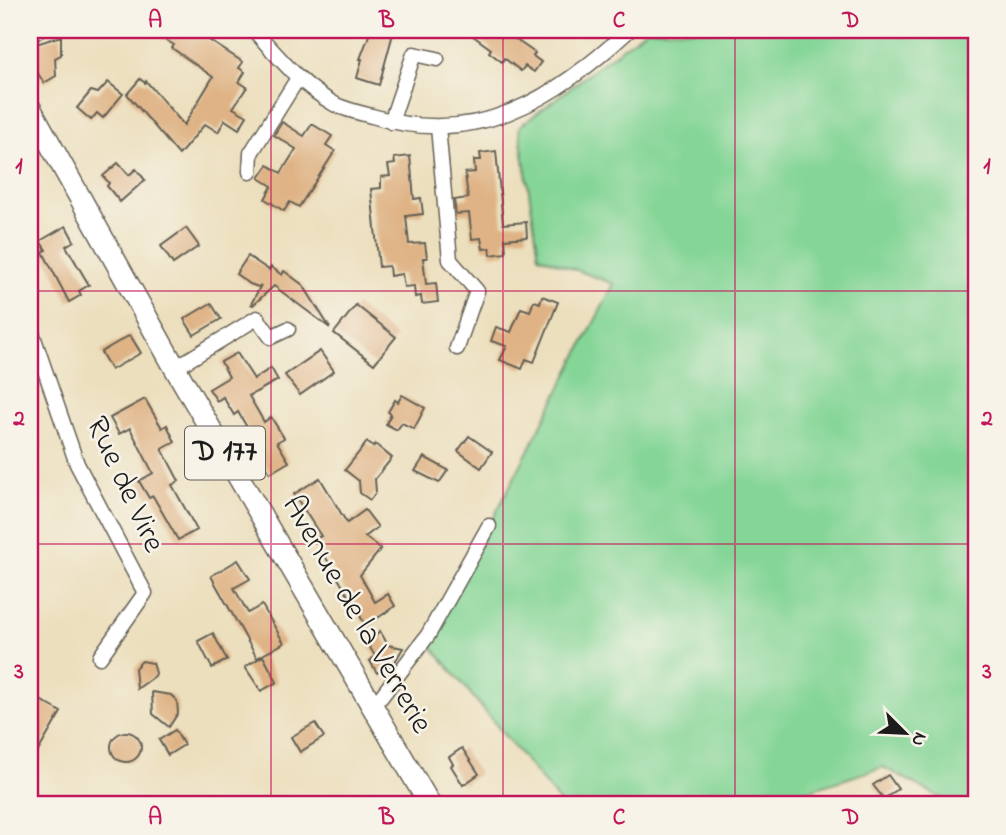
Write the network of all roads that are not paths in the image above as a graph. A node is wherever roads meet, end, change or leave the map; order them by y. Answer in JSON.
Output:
{"nodes":[{"id":1,"x":39,"y":30,"type":"edge"},
{"id":2,"x":254,"y":30,"type":"edge"},
{"id":3,"x":629,"y":30,"type":"edge"},
{"id":4,"x":30,"y":36,"type":"edge"},
{"id":5,"x":437,"y":59,"type":"dead end"},
{"id":6,"x":298,"y":78,"type":"junction"},
{"id":7,"x":30,"y":108,"type":"edge"},
{"id":8,"x":391,"y":122,"type":"junction"},
{"id":9,"x":438,"y":127,"type":"junction"},
{"id":10,"x":30,"y":130,"type":"edge"},
{"id":11,"x":250,"y":172,"type":"dead end"},
{"id":12,"x":81,"y":202,"type":"junction"},
{"id":13,"x":30,"y":307,"type":"edge"},
{"id":14,"x":30,"y":319,"type":"edge"},
{"id":15,"x":30,"y":327,"type":"edge"},
{"id":16,"x":288,"y":329,"type":"dead end"},
{"id":17,"x":457,"y":348,"type":"dead end"},
{"id":18,"x":175,"y":368,"type":"junction"},
{"id":19,"x":489,"y":526,"type":"dead end"},
{"id":20,"x":100,"y":657,"type":"dead end"},
{"id":21,"x":370,"y":704,"type":"junction"},
{"id":22,"x":430,"y":805,"type":"edge"}],
"edges":[{"from":1,"to":4,"type":"street"},
{"from":2,"to":6,"type":"street"},
{"from":3,"to":9,"type":"street"},
{"from":5,"to":8,"type":"street"},
{"from":6,"to":8,"type":"street"},
{"from":6,"to":11,"type":"street"},
{"from":7,"to":12,"type":"main road","name":"Avenue de la Verrerie","number":"D 177"},
{"from":8,"to":9,"type":"street"},
{"from":9,"to":17,"type":"street"},
{"from":10,"to":12,"type":"main road","name":"Avenue de la Verrerie","number":"D 177"},
{"from":12,"to":18,"type":"main road","name":"Avenue de la Verrerie","number":"D 177"},
{"from":13,"to":14,"type":"street"},
{"from":15,"to":20,"type":"street","name":"Rue de Vire"},
{"from":16,"to":18,"type":"street"},
{"from":18,"to":21,"type":"main road","name":"Avenue de la Verrerie","number":"D 177"},
{"from":19,"to":21,"type":"street"},
{"from":21,"to":22,"type":"main road","name":"Avenue de la Verrerie","number":"D 177"}]}
